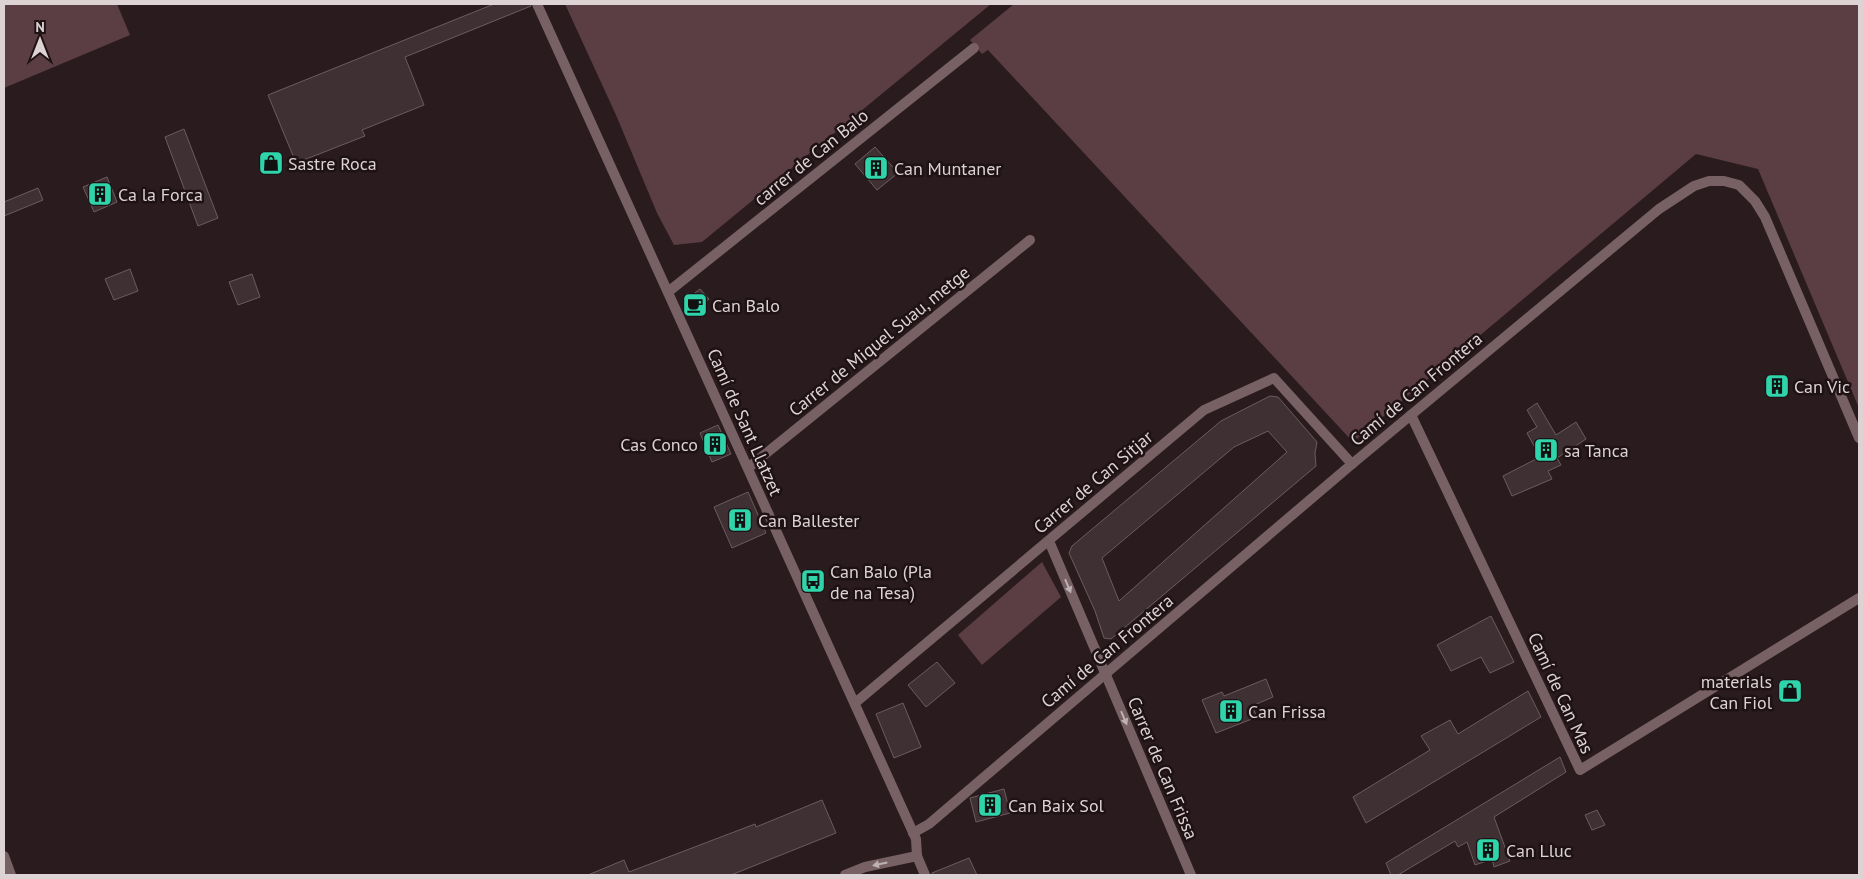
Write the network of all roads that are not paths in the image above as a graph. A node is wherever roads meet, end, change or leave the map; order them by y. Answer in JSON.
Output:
{"nodes":[{"id":1,"x":537,"y":4,"type":"edge"},
{"id":2,"x":974,"y":48,"type":"dead end"},
{"id":3,"x":1030,"y":240,"type":"dead end"},
{"id":4,"x":668,"y":292,"type":"junction"},
{"id":5,"x":1412,"y":415,"type":"junction"},
{"id":6,"x":1859,"y":438,"type":"edge"},
{"id":7,"x":1352,"y":464,"type":"junction"},
{"id":8,"x":748,"y":468,"type":"junction"},
{"id":9,"x":1049,"y":541,"type":"junction"},
{"id":10,"x":1859,"y":598,"type":"edge"},
{"id":11,"x":1104,"y":673,"type":"junction"},
{"id":12,"x":855,"y":704,"type":"junction"},
{"id":13,"x":913,"y":833,"type":"junction"},
{"id":14,"x":4,"y":856,"type":"edge"},
{"id":15,"x":917,"y":856,"type":"junction"},
{"id":16,"x":11,"y":875,"type":"edge"},
{"id":17,"x":845,"y":875,"type":"edge"},
{"id":18,"x":925,"y":875,"type":"edge"},
{"id":19,"x":1191,"y":875,"type":"edge"}],
"edges":[{"from":1,"to":4,"type":"street","name":"Camí de Sant Llatzet"},
{"from":2,"to":4,"type":"street","name":"carrer de Can Balo"},
{"from":3,"to":8,"type":"street","name":"Carrer de Miquel Suau, metge"},
{"from":4,"to":8,"type":"street","name":"Camí de Sant Llatzet"},
{"from":5,"to":6,"type":"street","name":"Camí de Can Frontera"},
{"from":5,"to":7,"type":"street","name":"Camí de Can Frontera"},
{"from":5,"to":10,"type":"street","name":"Camí de Can Mas"},
{"from":7,"to":9,"type":"street","name":"Carrer de Can Sitjar"},
{"from":7,"to":11,"type":"street","name":"Camí de Can Frontera"},
{"from":8,"to":12,"type":"street","name":"Camí de Sant Llatzet"},
{"from":9,"to":11,"type":"street","name":"Carrer de Can Frissa","one_way":true},
{"from":9,"to":12,"type":"street","name":"Carrer de Can Sitjar"},
{"from":11,"to":13,"type":"street","name":"Camí de Can Frontera"},
{"from":11,"to":19,"type":"street","name":"Carrer de Can Frissa","one_way":true},
{"from":12,"to":13,"type":"street","name":"Camí de Sant Llatzet"},
{"from":13,"to":15,"type":"street","name":"Camí de Sant Llatzet"},
{"from":14,"to":16,"type":"street"},
{"from":15,"to":17,"type":"street","one_way":true},
{"from":15,"to":18,"type":"street","name":"Camí de Sant Llatzet"}]}
